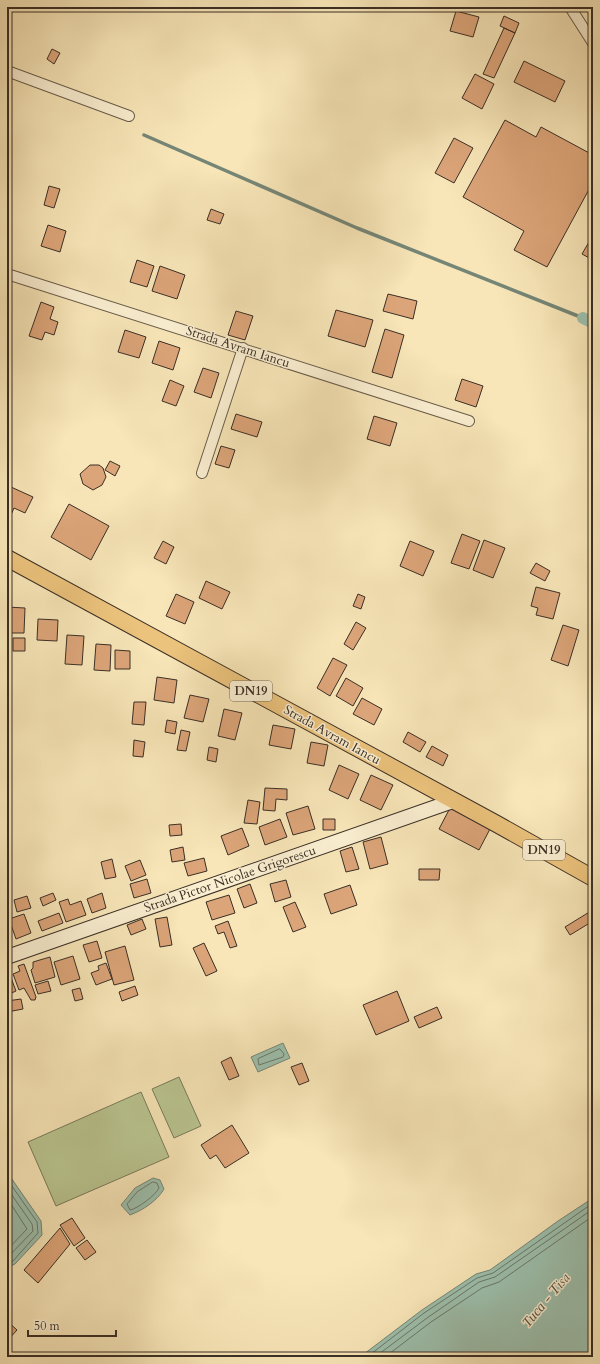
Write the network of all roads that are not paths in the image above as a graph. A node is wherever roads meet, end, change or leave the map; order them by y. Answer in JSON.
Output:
{"nodes":[{"id":1,"x":570,"y":7,"type":"edge"},
{"id":2,"x":593,"y":43,"type":"edge"},
{"id":3,"x":7,"y":71,"type":"edge"},
{"id":4,"x":129,"y":116,"type":"dead end"},
{"id":5,"x":7,"y":274,"type":"edge"},
{"id":6,"x":243,"y":348,"type":"junction"},
{"id":7,"x":469,"y":421,"type":"dead end"},
{"id":8,"x":202,"y":473,"type":"dead end"},
{"id":9,"x":7,"y":558,"type":"edge"},
{"id":10,"x":453,"y":801,"type":"junction"},
{"id":11,"x":593,"y":878,"type":"edge"},
{"id":12,"x":7,"y":958,"type":"edge"}],
"edges":[{"from":1,"to":2,"type":"street"},
{"from":3,"to":4,"type":"street"},
{"from":5,"to":6,"type":"street","name":"Strada Avram Iancu"},
{"from":6,"to":7,"type":"street","name":"Strada Avram Iancu"},
{"from":6,"to":8,"type":"street"},
{"from":9,"to":10,"type":"main road","name":"Strada Avram Iancu","number":"DN19"},
{"from":10,"to":11,"type":"main road","name":"Strada Avram Iancu","number":"DN19"},
{"from":10,"to":12,"type":"main road","name":"Strada Pictor Nicolae Grigorescu"}]}
